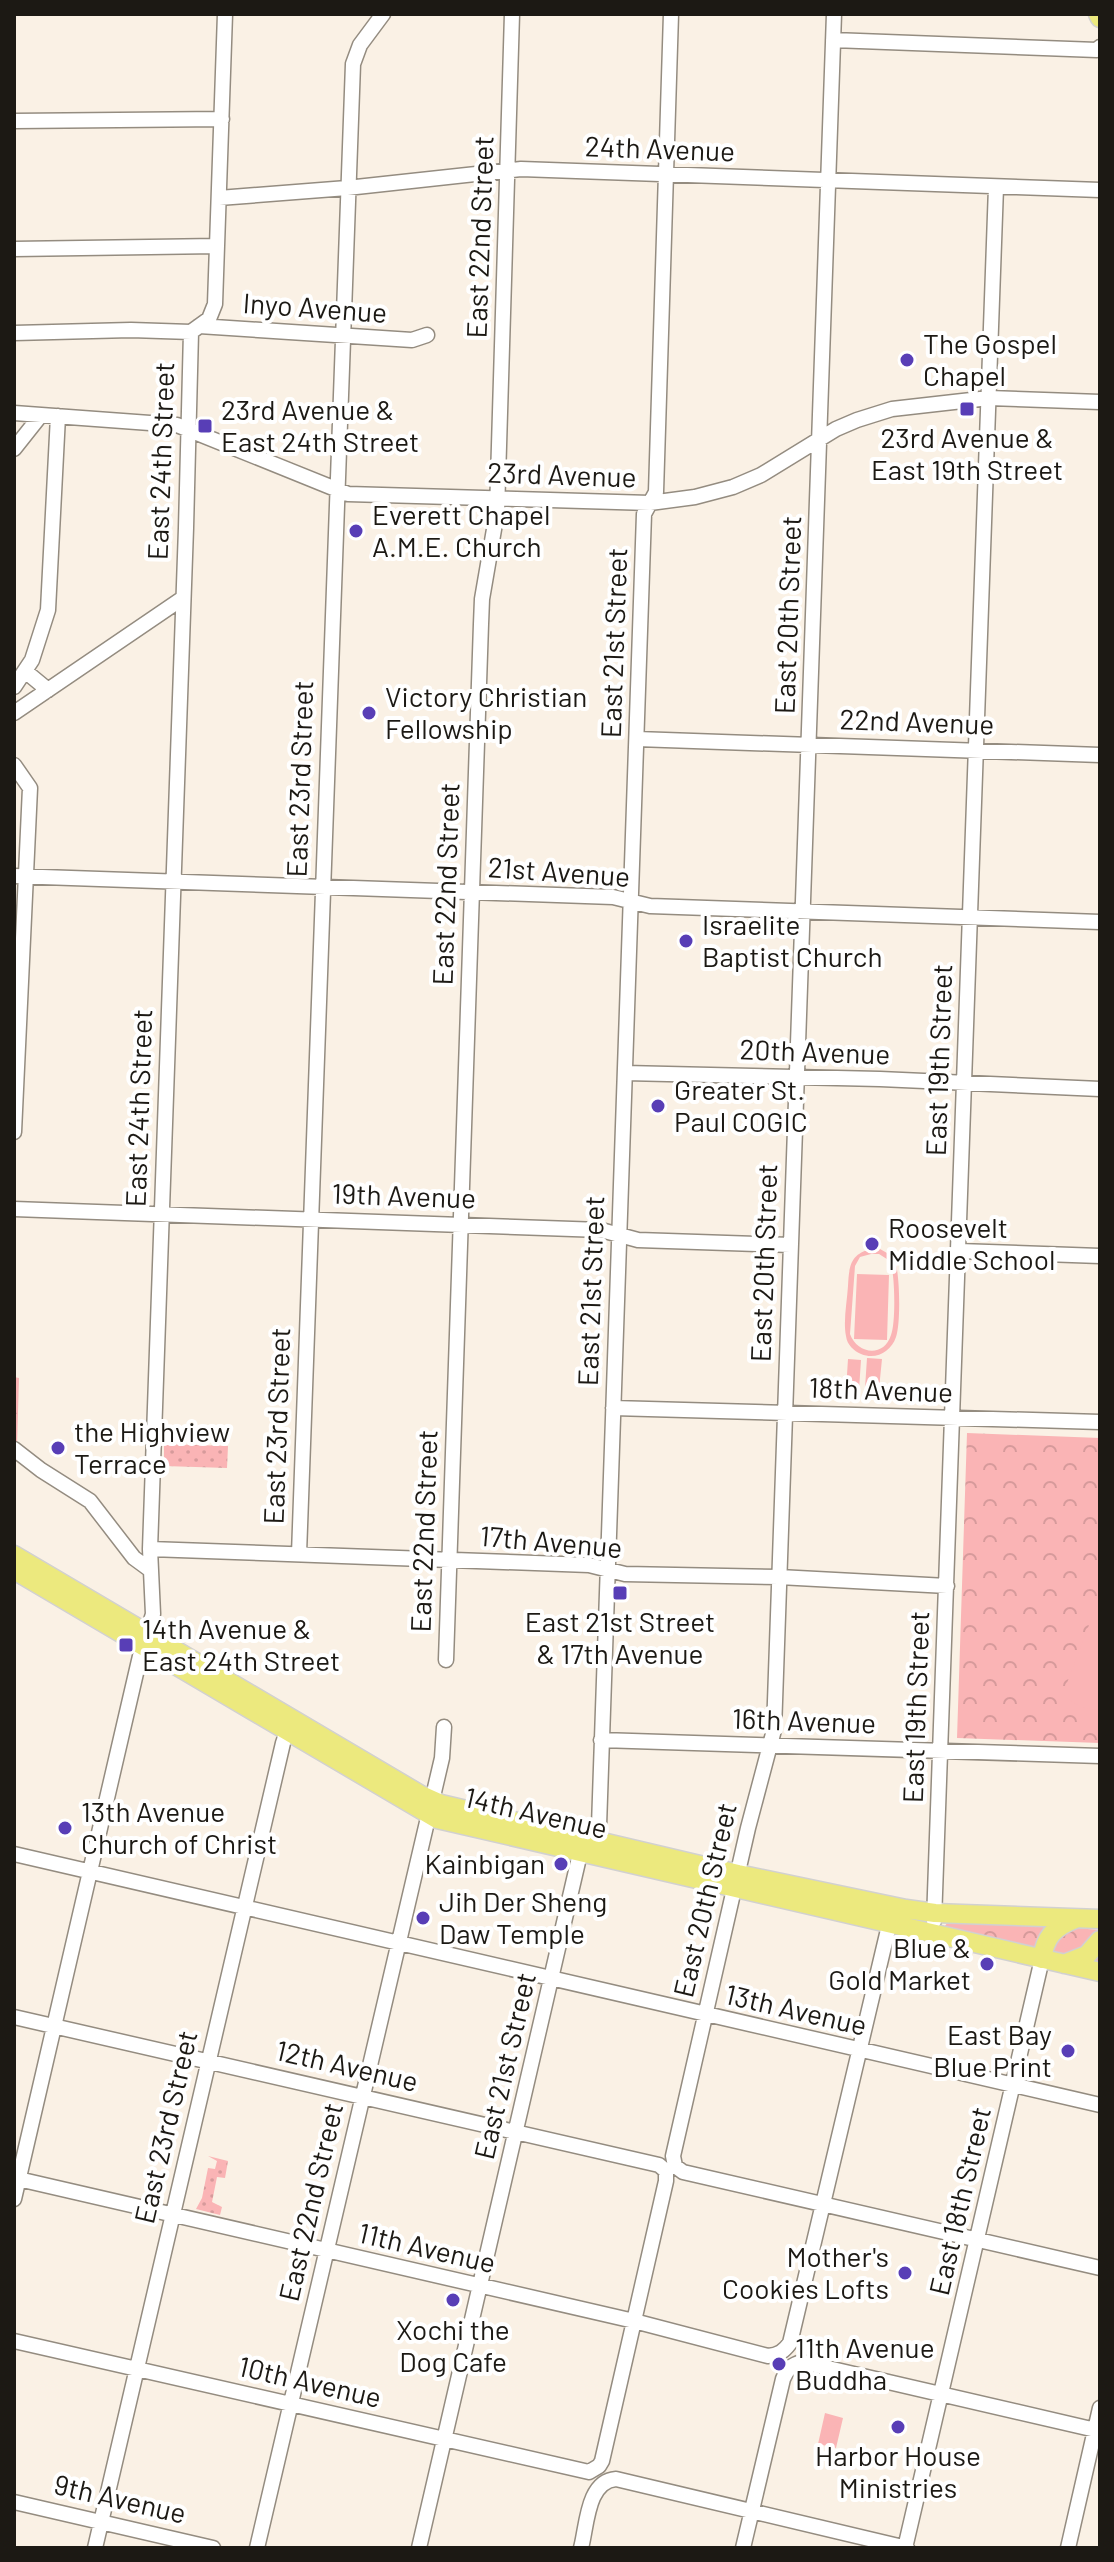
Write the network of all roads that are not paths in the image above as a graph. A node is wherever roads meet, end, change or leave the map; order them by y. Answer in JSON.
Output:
{"nodes":[{"id":1,"x":225,"y":14,"type":"edge"},
{"id":2,"x":383,"y":14,"type":"edge"},
{"id":3,"x":512,"y":14,"type":"edge"},
{"id":4,"x":671,"y":14,"type":"edge"},
{"id":5,"x":834,"y":14,"type":"edge"},
{"id":6,"x":833,"y":40,"type":"junction"},
{"id":7,"x":1100,"y":47,"type":"edge"},
{"id":8,"x":222,"y":119,"type":"junction"},
{"id":9,"x":14,"y":121,"type":"edge"},
{"id":10,"x":508,"y":171,"type":"junction"},
{"id":11,"x":667,"y":176,"type":"junction"},
{"id":12,"x":829,"y":181,"type":"junction"},
{"id":13,"x":996,"y":187,"type":"junction"},
{"id":14,"x":347,"y":188,"type":"junction"},
{"id":15,"x":1100,"y":190,"type":"edge"},
{"id":16,"x":219,"y":198,"type":"junction"},
{"id":17,"x":217,"y":246,"type":"junction"},
{"id":18,"x":14,"y":249,"type":"edge"},
{"id":19,"x":195,"y":329,"type":"junction"},
{"id":20,"x":14,"y":333,"type":"edge"},
{"id":21,"x":427,"y":335,"type":"dead end"},
{"id":22,"x":342,"y":336,"type":"junction"},
{"id":23,"x":989,"y":398,"type":"junction"},
{"id":24,"x":1100,"y":402,"type":"edge"},
{"id":25,"x":14,"y":413,"type":"edge"},
{"id":26,"x":41,"y":415,"type":"junction"},
{"id":27,"x":58,"y":416,"type":"junction"},
{"id":28,"x":188,"y":429,"type":"junction"},
{"id":29,"x":819,"y":439,"type":"junction"},
{"id":30,"x":14,"y":449,"type":"edge"},
{"id":31,"x":336,"y":489,"type":"junction"},
{"id":32,"x":497,"y":499,"type":"junction"},
{"id":33,"x":650,"y":503,"type":"junction"},
{"id":34,"x":183,"y":598,"type":"junction"},
{"id":35,"x":25,"y":671,"type":"junction"},
{"id":36,"x":14,"y":687,"type":"edge"},
{"id":37,"x":48,"y":690,"type":"junction"},
{"id":38,"x":14,"y":713,"type":"edge"},
{"id":39,"x":637,"y":739,"type":"junction"},
{"id":40,"x":810,"y":744,"type":"junction"},
{"id":41,"x":977,"y":751,"type":"junction"},
{"id":42,"x":1100,"y":755,"type":"edge"},
{"id":43,"x":14,"y":765,"type":"edge"},
{"id":44,"x":20,"y":876,"type":"edge"},
{"id":45,"x":173,"y":881,"type":"junction"},
{"id":46,"x":322,"y":887,"type":"junction"},
{"id":47,"x":472,"y":891,"type":"junction"},
{"id":48,"x":631,"y":901,"type":"junction"},
{"id":49,"x":804,"y":911,"type":"junction"},
{"id":50,"x":970,"y":917,"type":"junction"},
{"id":51,"x":1100,"y":922,"type":"edge"},
{"id":52,"x":625,"y":1073,"type":"junction"},
{"id":53,"x":798,"y":1077,"type":"junction"},
{"id":54,"x":964,"y":1084,"type":"junction"},
{"id":55,"x":1100,"y":1089,"type":"edge"},
{"id":56,"x":14,"y":1132,"type":"edge"},
{"id":57,"x":14,"y":1209,"type":"edge"},
{"id":58,"x":162,"y":1215,"type":"junction"},
{"id":59,"x":311,"y":1220,"type":"junction"},
{"id":60,"x":460,"y":1224,"type":"junction"},
{"id":61,"x":619,"y":1234,"type":"junction"},
{"id":62,"x":790,"y":1245,"type":"junction"},
{"id":63,"x":959,"y":1251,"type":"junction"},
{"id":64,"x":1100,"y":1256,"type":"edge"},
{"id":65,"x":613,"y":1408,"type":"junction"},
{"id":66,"x":786,"y":1413,"type":"junction"},
{"id":67,"x":953,"y":1420,"type":"junction"},
{"id":68,"x":1100,"y":1422,"type":"edge"},
{"id":69,"x":14,"y":1449,"type":"edge"},
{"id":70,"x":150,"y":1549,"type":"junction"},
{"id":71,"x":299,"y":1554,"type":"junction"},
{"id":72,"x":449,"y":1560,"type":"junction"},
{"id":73,"x":15,"y":1562,"type":"edge"},
{"id":74,"x":149,"y":1569,"type":"junction"},
{"id":75,"x":607,"y":1570,"type":"junction"},
{"id":76,"x":779,"y":1577,"type":"junction"},
{"id":77,"x":947,"y":1586,"type":"junction"},
{"id":78,"x":145,"y":1640,"type":"junction"},
{"id":79,"x":446,"y":1660,"type":"dead end"},
{"id":80,"x":289,"y":1725,"type":"junction"},
{"id":81,"x":444,"y":1727,"type":"dead end"},
{"id":82,"x":601,"y":1740,"type":"junction"},
{"id":83,"x":769,"y":1745,"type":"junction"},
{"id":84,"x":941,"y":1752,"type":"junction"},
{"id":85,"x":1100,"y":1756,"type":"edge"},
{"id":86,"x":429,"y":1807,"type":"junction"},
{"id":87,"x":587,"y":1846,"type":"junction"},
{"id":88,"x":14,"y":1854,"type":"edge"},
{"id":89,"x":90,"y":1872,"type":"junction"},
{"id":90,"x":737,"y":1881,"type":"junction"},
{"id":91,"x":243,"y":1908,"type":"junction"},
{"id":92,"x":935,"y":1913,"type":"junction"},
{"id":93,"x":891,"y":1915,"type":"junction"},
{"id":94,"x":1078,"y":1918,"type":"junction"},
{"id":95,"x":1100,"y":1919,"type":"edge"},
{"id":96,"x":933,"y":1934,"type":"junction"},
{"id":97,"x":1100,"y":1940,"type":"edge"},
{"id":98,"x":397,"y":1942,"type":"junction"},
{"id":99,"x":1042,"y":1959,"type":"junction"},
{"id":100,"x":1064,"y":1964,"type":"junction"},
{"id":101,"x":1100,"y":1972,"type":"edge"},
{"id":102,"x":552,"y":1979,"type":"junction"},
{"id":103,"x":705,"y":2015,"type":"junction"},
{"id":104,"x":14,"y":2017,"type":"edge"},
{"id":105,"x":55,"y":2026,"type":"junction"},
{"id":106,"x":859,"y":2051,"type":"junction"},
{"id":107,"x":208,"y":2062,"type":"junction"},
{"id":108,"x":1014,"y":2085,"type":"junction"},
{"id":109,"x":363,"y":2096,"type":"junction"},
{"id":110,"x":1100,"y":2105,"type":"edge"},
{"id":111,"x":516,"y":2133,"type":"junction"},
{"id":112,"x":670,"y":2169,"type":"junction"},
{"id":113,"x":16,"y":2179,"type":"edge"},
{"id":114,"x":14,"y":2199,"type":"edge"},
{"id":115,"x":824,"y":2205,"type":"junction"},
{"id":116,"x":173,"y":2215,"type":"junction"},
{"id":117,"x":977,"y":2240,"type":"junction"},
{"id":118,"x":326,"y":2252,"type":"junction"},
{"id":119,"x":1100,"y":2268,"type":"edge"},
{"id":120,"x":480,"y":2286,"type":"junction"},
{"id":121,"x":634,"y":2321,"type":"junction"},
{"id":122,"x":14,"y":2341,"type":"edge"},
{"id":123,"x":136,"y":2369,"type":"junction"},
{"id":124,"x":941,"y":2394,"type":"junction"},
{"id":125,"x":291,"y":2404,"type":"junction"},
{"id":126,"x":1100,"y":2408,"type":"edge"},
{"id":127,"x":1097,"y":2430,"type":"edge"},
{"id":128,"x":444,"y":2440,"type":"junction"},
{"id":129,"x":599,"y":2476,"type":"junction"},
{"id":130,"x":14,"y":2502,"type":"edge"},
{"id":131,"x":752,"y":2511,"type":"junction"},
{"id":132,"x":101,"y":2522,"type":"junction"},
{"id":133,"x":95,"y":2548,"type":"edge"},
{"id":134,"x":213,"y":2548,"type":"edge"},
{"id":135,"x":257,"y":2548,"type":"edge"},
{"id":136,"x":419,"y":2548,"type":"edge"},
{"id":137,"x":581,"y":2548,"type":"edge"},
{"id":138,"x":743,"y":2548,"type":"edge"},
{"id":139,"x":906,"y":2548,"type":"edge"},
{"id":140,"x":1068,"y":2548,"type":"edge"}],
"edges":[{"from":1,"to":8,"type":"street","name":"East 24th Street"},
{"from":2,"to":14,"type":"street","name":"East 23rd Street"},
{"from":3,"to":10,"type":"street","name":"East 22nd Street"},
{"from":4,"to":11,"type":"street","name":"East 21st Street"},
{"from":5,"to":6,"type":"street","name":"East 20th Street"},
{"from":6,"to":7,"type":"street"},
{"from":6,"to":12,"type":"street","name":"East 20th Street"},
{"from":8,"to":9,"type":"street"},
{"from":8,"to":16,"type":"street","name":"East 24th Street"},
{"from":10,"to":11,"type":"street","name":"24th Avenue"},
{"from":10,"to":14,"type":"street","name":"24th Avenue"},
{"from":10,"to":32,"type":"street","name":"East 22nd Street"},
{"from":11,"to":12,"type":"street","name":"24th Avenue"},
{"from":11,"to":33,"type":"street","name":"East 21st Street"},
{"from":12,"to":13,"type":"street","name":"24th Avenue"},
{"from":12,"to":29,"type":"street","name":"East 20th Street"},
{"from":13,"to":15,"type":"street","name":"24th Avenue"},
{"from":13,"to":23,"type":"street","name":"East 19th Street"},
{"from":14,"to":16,"type":"street","name":"24th Avenue"},
{"from":14,"to":22,"type":"street","name":"East 23rd Street"},
{"from":16,"to":17,"type":"street","name":"East 24th Street"},
{"from":17,"to":18,"type":"street"},
{"from":17,"to":19,"type":"street","name":"East 24th Street"},
{"from":19,"to":20,"type":"street","name":"Inyo Avenue"},
{"from":19,"to":22,"type":"street","name":"Inyo Avenue"},
{"from":19,"to":28,"type":"street","name":"East 24th Street"},
{"from":21,"to":22,"type":"street","name":"Inyo Avenue"},
{"from":22,"to":31,"type":"street","name":"East 23rd Street"},
{"from":23,"to":24,"type":"street","name":"23rd Avenue"},
{"from":23,"to":29,"type":"street","name":"23rd Avenue"},
{"from":23,"to":41,"type":"street","name":"East 19th Street"},
{"from":25,"to":26,"type":"street","name":"23rd Avenue"},
{"from":26,"to":27,"type":"street","name":"23rd Avenue"},
{"from":26,"to":30,"type":"street"},
{"from":27,"to":28,"type":"street","name":"23rd Avenue"},
{"from":27,"to":35,"type":"street"},
{"from":28,"to":31,"type":"street","name":"23rd Avenue"},
{"from":28,"to":34,"type":"street","name":"East 24th Street"},
{"from":29,"to":33,"type":"street","name":"23rd Avenue"},
{"from":29,"to":40,"type":"street","name":"East 20th Street"},
{"from":31,"to":32,"type":"street","name":"23rd Avenue"},
{"from":31,"to":46,"type":"street","name":"East 23rd Street"},
{"from":32,"to":33,"type":"street","name":"23rd Avenue"},
{"from":32,"to":47,"type":"street","name":"East 22nd Street"},
{"from":33,"to":39,"type":"street","name":"East 21st Street"},
{"from":34,"to":37,"type":"street"},
{"from":34,"to":45,"type":"street","name":"East 24th Street"},
{"from":35,"to":36,"type":"street"},
{"from":35,"to":37,"type":"street"},
{"from":37,"to":38,"type":"street"},
{"from":39,"to":40,"type":"street","name":"22nd Avenue"},
{"from":39,"to":48,"type":"street","name":"East 21st Street"},
{"from":40,"to":41,"type":"street","name":"22nd Avenue"},
{"from":40,"to":49,"type":"street","name":"East 20th Street"},
{"from":41,"to":42,"type":"street","name":"22nd Avenue"},
{"from":41,"to":50,"type":"street","name":"East 19th Street"},
{"from":43,"to":44,"type":"street"},
{"from":44,"to":45,"type":"street","name":"21st Avenue"},
{"from":44,"to":56,"type":"street"},
{"from":45,"to":46,"type":"street","name":"21st Avenue"},
{"from":45,"to":58,"type":"street","name":"East 24th Street"},
{"from":46,"to":47,"type":"street","name":"21st Avenue"},
{"from":46,"to":59,"type":"street","name":"East 23rd Street"},
{"from":47,"to":48,"type":"street","name":"21st Avenue"},
{"from":47,"to":60,"type":"street","name":"East 22nd Street"},
{"from":48,"to":49,"type":"street","name":"21st Avenue"},
{"from":48,"to":52,"type":"street","name":"East 21st Street"},
{"from":49,"to":50,"type":"street","name":"21st Avenue"},
{"from":49,"to":53,"type":"street","name":"East 20th Street"},
{"from":50,"to":51,"type":"street","name":"21st Avenue"},
{"from":50,"to":54,"type":"street","name":"East 19th Street"},
{"from":52,"to":53,"type":"street","name":"20th Avenue"},
{"from":52,"to":61,"type":"street","name":"East 21st Street"},
{"from":53,"to":54,"type":"street","name":"20th Avenue"},
{"from":53,"to":62,"type":"street","name":"East 20th Street"},
{"from":54,"to":55,"type":"street","name":"20th Avenue"},
{"from":54,"to":63,"type":"street","name":"East 19th Street"},
{"from":57,"to":58,"type":"street","name":"19th Avenue"},
{"from":58,"to":59,"type":"street","name":"19th Avenue"},
{"from":58,"to":70,"type":"street","name":"East 24th Street"},
{"from":59,"to":60,"type":"street","name":"19th Avenue"},
{"from":59,"to":71,"type":"street","name":"East 23rd Street"},
{"from":60,"to":61,"type":"street","name":"19th Avenue"},
{"from":60,"to":72,"type":"street","name":"East 22nd Street"},
{"from":61,"to":62,"type":"street","name":"19th Avenue"},
{"from":61,"to":65,"type":"street","name":"East 21st Street"},
{"from":62,"to":66,"type":"street","name":"East 20th Street"},
{"from":63,"to":64,"type":"street"},
{"from":63,"to":67,"type":"street","name":"East 19th Street"},
{"from":65,"to":66,"type":"street","name":"18th Avenue"},
{"from":65,"to":75,"type":"street","name":"East 21st Street"},
{"from":66,"to":67,"type":"street","name":"18th Avenue"},
{"from":66,"to":76,"type":"street","name":"East 20th Street"},
{"from":67,"to":68,"type":"street","name":"18th Avenue"},
{"from":67,"to":77,"type":"street","name":"East 19th Street"},
{"from":69,"to":74,"type":"street"},
{"from":70,"to":71,"type":"street","name":"17th Avenue"},
{"from":70,"to":74,"type":"street","name":"East 24th Street"},
{"from":71,"to":72,"type":"street","name":"17th Avenue"},
{"from":72,"to":75,"type":"street","name":"17th Avenue"},
{"from":72,"to":79,"type":"street","name":"East 22nd Street"},
{"from":73,"to":78,"type":"main road","name":"14th Avenue"},
{"from":74,"to":78,"type":"street","name":"East 24th Street"},
{"from":75,"to":76,"type":"street","name":"17th Avenue"},
{"from":75,"to":82,"type":"street","name":"East 21st Street"},
{"from":76,"to":77,"type":"street","name":"17th Avenue"},
{"from":76,"to":83,"type":"street","name":"East 20th Street"},
{"from":77,"to":84,"type":"street","name":"East 19th Street"},
{"from":78,"to":80,"type":"main road","name":"14th Avenue"},
{"from":78,"to":89,"type":"street","name":"East 24th Street"},
{"from":80,"to":86,"type":"main road","name":"14th Avenue"},
{"from":80,"to":91,"type":"street","name":"East 23rd Street"},
{"from":81,"to":86,"type":"street","name":"East 22nd Street"},
{"from":82,"to":83,"type":"street","name":"16th Avenue"},
{"from":82,"to":87,"type":"street","name":"East 21st Street"},
{"from":83,"to":84,"type":"street","name":"16th Avenue"},
{"from":83,"to":90,"type":"street","name":"East 20th Street"},
{"from":84,"to":85,"type":"street","name":"16th Avenue"},
{"from":84,"to":92,"type":"street","name":"East 19th Street"},
{"from":86,"to":87,"type":"main road","name":"14th Avenue"},
{"from":86,"to":98,"type":"street","name":"East 22nd Street"},
{"from":87,"to":90,"type":"main road","name":"14th Avenue"},
{"from":87,"to":102,"type":"street","name":"East 21st Street"},
{"from":88,"to":89,"type":"street","name":"13th Avenue"},
{"from":89,"to":91,"type":"street","name":"13th Avenue"},
{"from":89,"to":105,"type":"street","name":"East 24th Street"},
{"from":90,"to":93,"type":"main road","name":"14th Avenue"},
{"from":90,"to":103,"type":"street","name":"East 20th Street"},
{"from":91,"to":98,"type":"street","name":"13th Avenue"},
{"from":91,"to":107,"type":"street","name":"East 23rd Street"},
{"from":92,"to":93,"type":"main road","name":"14th Avenue"},
{"from":92,"to":94,"type":"main road","name":"14th Avenue"},
{"from":92,"to":96,"type":"street","name":"East 19th Street"},
{"from":93,"to":96,"type":"main road","name":"14th Avenue"},
{"from":93,"to":106,"type":"street"},
{"from":94,"to":95,"type":"main road","name":"14th Avenue"},
{"from":94,"to":99,"type":"main road"},
{"from":96,"to":99,"type":"main road","name":"14th Avenue"},
{"from":97,"to":100,"type":"main road"},
{"from":98,"to":102,"type":"street","name":"13th Avenue"},
{"from":98,"to":109,"type":"street","name":"East 22nd Street"},
{"from":99,"to":100,"type":"main road","name":"14th Avenue"},
{"from":99,"to":108,"type":"street","name":"East 18th Street"},
{"from":100,"to":101,"type":"main road","name":"14th Avenue"},
{"from":102,"to":103,"type":"street","name":"13th Avenue"},
{"from":102,"to":111,"type":"street","name":"East 21st Street"},
{"from":103,"to":106,"type":"street","name":"13th Avenue"},
{"from":103,"to":112,"type":"street","name":"East 20th Street"},
{"from":104,"to":105,"type":"street","name":"12th Avenue"},
{"from":105,"to":107,"type":"street","name":"12th Avenue"},
{"from":105,"to":113,"type":"street","name":"East 24th Street"},
{"from":106,"to":108,"type":"street","name":"13th Avenue"},
{"from":106,"to":115,"type":"street"},
{"from":107,"to":109,"type":"street","name":"12th Avenue"},
{"from":107,"to":116,"type":"street","name":"East 23rd Street"},
{"from":108,"to":110,"type":"street","name":"13th Avenue"},
{"from":108,"to":117,"type":"street","name":"East 18th Street"},
{"from":109,"to":111,"type":"street","name":"12th Avenue"},
{"from":109,"to":118,"type":"street","name":"East 22nd Street"},
{"from":111,"to":112,"type":"street","name":"12th Avenue"},
{"from":111,"to":120,"type":"street","name":"East 21st Street"},
{"from":112,"to":115,"type":"street","name":"12th Avenue"},
{"from":112,"to":121,"type":"street","name":"East 20th Street"},
{"from":113,"to":114,"type":"street","name":"East 24th Street"},
{"from":113,"to":116,"type":"street","name":"11th Avenue"},
{"from":115,"to":117,"type":"street","name":"12th Avenue"},
{"from":115,"to":121,"type":"street","name":"11th Avenue"},
{"from":116,"to":118,"type":"street","name":"11th Avenue"},
{"from":116,"to":123,"type":"street","name":"East 23rd Street"},
{"from":117,"to":119,"type":"street","name":"12th Avenue"},
{"from":117,"to":124,"type":"street","name":"East 18th Street"},
{"from":118,"to":120,"type":"street","name":"11th Avenue"},
{"from":118,"to":125,"type":"street","name":"East 22nd Street"},
{"from":120,"to":121,"type":"street","name":"11th Avenue"},
{"from":120,"to":128,"type":"street","name":"East 21st Street"},
{"from":121,"to":129,"type":"street","name":"East 20th Street"},
{"from":122,"to":123,"type":"street","name":"10th Avenue"},
{"from":123,"to":125,"type":"street","name":"10th Avenue"},
{"from":123,"to":132,"type":"street","name":"East 23rd Street"},
{"from":124,"to":127,"type":"street"},
{"from":124,"to":131,"type":"street"},
{"from":124,"to":139,"type":"street","name":"East 18th Street"},
{"from":125,"to":128,"type":"street","name":"10th Avenue"},
{"from":125,"to":135,"type":"street","name":"East 22nd Street"},
{"from":126,"to":127,"type":"street"},
{"from":127,"to":140,"type":"street"},
{"from":128,"to":129,"type":"street","name":"10th Avenue"},
{"from":128,"to":136,"type":"street","name":"East 21st Street"},
{"from":129,"to":131,"type":"street","name":"10th Avenue"},
{"from":129,"to":137,"type":"street","name":"East 20th Street"},
{"from":130,"to":132,"type":"street","name":"9th Avenue"},
{"from":131,"to":138,"type":"street"},
{"from":131,"to":139,"type":"street","name":"10th Avenue"},
{"from":132,"to":133,"type":"street","name":"East 23rd Street"},
{"from":132,"to":134,"type":"street","name":"9th Avenue"}]}
